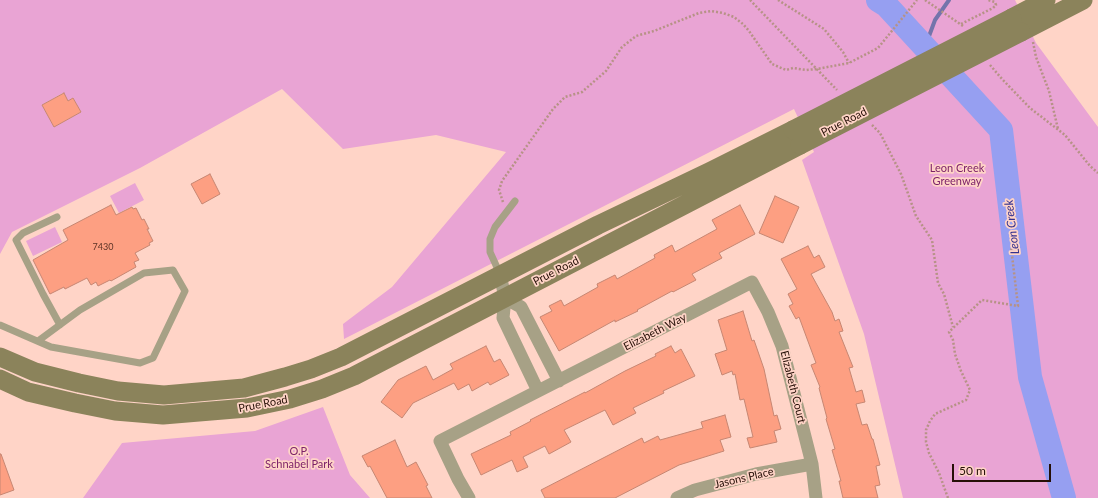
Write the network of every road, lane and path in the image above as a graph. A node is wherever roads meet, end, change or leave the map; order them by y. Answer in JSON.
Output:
{"nodes":[{"id":1,"x":750,"y":0,"type":"edge"},
{"id":2,"x":778,"y":0,"type":"edge"},
{"id":3,"x":917,"y":0,"type":"edge"},
{"id":4,"x":925,"y":0,"type":"edge"},
{"id":5,"x":988,"y":0,"type":"edge"},
{"id":6,"x":1046,"y":0,"type":"edge"},
{"id":7,"x":1083,"y":0,"type":"edge"},
{"id":8,"x":961,"y":24,"type":"junction"},
{"id":9,"x":1021,"y":25,"type":"junction"},
{"id":10,"x":965,"y":28,"type":"dead end"},
{"id":11,"x":849,"y":63,"type":"junction"},
{"id":12,"x":990,"y":64,"type":"dead end"},
{"id":13,"x":817,"y":69,"type":"junction"},
{"id":14,"x":838,"y":91,"type":"dead end"},
{"id":15,"x":870,"y":122,"type":"dead end"},
{"id":16,"x":1059,"y":130,"type":"junction"},
{"id":17,"x":796,"y":137,"type":"junction"},
{"id":18,"x":1098,"y":173,"type":"edge"},
{"id":19,"x":515,"y":201,"type":"dead end"},
{"id":20,"x":503,"y":202,"type":"dead end"},
{"id":21,"x":57,"y":217,"type":"dead end"},
{"id":22,"x":1011,"y":247,"type":"dead end"},
{"id":23,"x":500,"y":274,"type":"junction"},
{"id":24,"x":752,"y":282,"type":"joint"},
{"id":25,"x":505,"y":298,"type":"junction"},
{"id":26,"x":0,"y":325,"type":"edge"},
{"id":27,"x":60,"y":325,"type":"junction"},
{"id":28,"x":953,"y":328,"type":"junction"},
{"id":29,"x":38,"y":341,"type":"junction"},
{"id":30,"x":0,"y":357,"type":"edge"},
{"id":31,"x":0,"y":379,"type":"edge"},
{"id":32,"x":558,"y":381,"type":"junction"},
{"id":33,"x":538,"y":391,"type":"junction"},
{"id":34,"x":812,"y":464,"type":"junction"},
{"id":35,"x":469,"y":498,"type":"edge"},
{"id":36,"x":677,"y":498,"type":"edge"},
{"id":37,"x":816,"y":498,"type":"edge"},
{"id":38,"x":948,"y":498,"type":"edge"}],
"edges":[{"from":1,"to":13,"type":"path"},
{"from":2,"to":11,"type":"path"},
{"from":3,"to":11,"type":"path"},
{"from":4,"to":8,"type":"path"},
{"from":5,"to":8,"type":"path"},
{"from":6,"to":9,"type":"main road","name":"Prue Road"},
{"from":7,"to":9,"type":"main road","name":"Prue Road"},
{"from":8,"to":10,"type":"path"},
{"from":9,"to":16,"type":"path"},
{"from":9,"to":17,"type":"main road","name":"Prue Road","bridge":true},
{"from":11,"to":13,"type":"path"},
{"from":12,"to":16,"type":"path"},
{"from":13,"to":14,"type":"path"},
{"from":13,"to":20,"type":"path"},
{"from":15,"to":28,"type":"path"},
{"from":16,"to":18,"type":"path"},
{"from":17,"to":23,"type":"main road","name":"Prue Road"},
{"from":17,"to":25,"type":"main road","name":"Prue Road"},
{"from":19,"to":23,"type":"lane"},
{"from":21,"to":27,"type":"lane"},
{"from":22,"to":28,"type":"path"},
{"from":23,"to":25,"type":"street"},
{"from":23,"to":30,"type":"main road","name":"Prue Road"},
{"from":24,"to":32,"type":"street","name":"Elizabeth Way"},
{"from":24,"to":34,"type":"street","name":"Elizabeth Court"},
{"from":25,"to":31,"type":"main road","name":"Prue Road"},
{"from":25,"to":32,"type":"street"},
{"from":25,"to":33,"type":"street"},
{"from":26,"to":29,"type":"lane"},
{"from":27,"to":29,"type":"lane"},
{"from":27,"to":29,"type":"lane"},
{"from":28,"to":38,"type":"path"},
{"from":32,"to":33,"type":"street","name":"Elizabeth Way"},
{"from":33,"to":35,"type":"street","name":"Elizabeth Way"},
{"from":34,"to":36,"type":"street","name":"Jasons Place"},
{"from":34,"to":37,"type":"street","name":"Elizabeth Court"}]}
